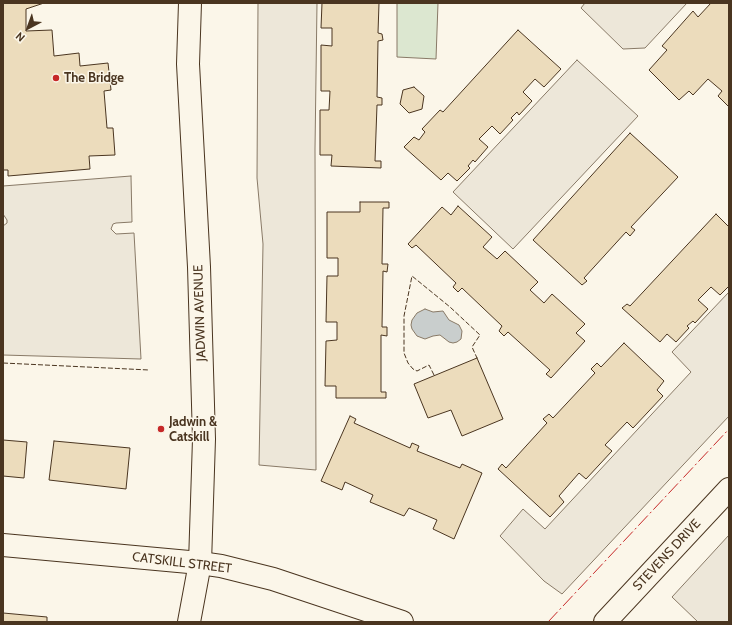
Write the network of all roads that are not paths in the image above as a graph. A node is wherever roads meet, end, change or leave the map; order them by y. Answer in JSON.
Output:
{"nodes":[{"id":1,"x":190,"y":3,"type":"edge"},
{"id":2,"x":729,"y":489,"type":"edge"},
{"id":3,"x":3,"y":544,"type":"edge"},
{"id":4,"x":200,"y":563,"type":"junction"},
{"id":5,"x":189,"y":622,"type":"edge"},
{"id":6,"x":402,"y":622,"type":"edge"},
{"id":7,"x":605,"y":622,"type":"edge"}],
"edges":[{"from":1,"to":4,"type":"main road","name":"JADWIN AVENUE"},
{"from":2,"to":7,"type":"main road","name":"STEVENS DRIVE"},
{"from":3,"to":4,"type":"main road","name":"CATSKILL STREET"},
{"from":4,"to":5,"type":"main road","name":"JADWIN AVENUE"},
{"from":4,"to":6,"type":"main road","name":"CATSKILL STREET"}]}
